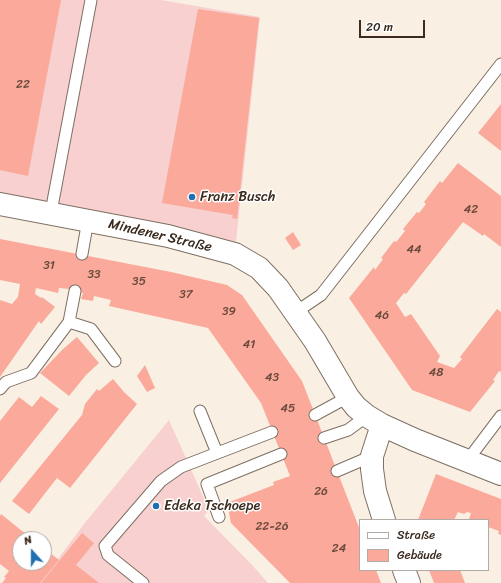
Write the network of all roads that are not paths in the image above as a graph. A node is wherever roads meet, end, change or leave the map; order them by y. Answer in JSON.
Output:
{"nodes":[{"id":1,"x":91,"y":0,"type":"edge"},
{"id":2,"x":501,"y":64,"type":"edge"},
{"id":3,"x":0,"y":204,"type":"edge"},
{"id":4,"x":51,"y":212,"type":"junction"},
{"id":5,"x":88,"y":220,"type":"junction"},
{"id":6,"x":82,"y":254,"type":"dead end"},
{"id":7,"x":75,"y":291,"type":"dead end"},
{"id":8,"x":296,"y":312,"type":"junction"},
{"id":9,"x":69,"y":322,"type":"junction"},
{"id":10,"x":115,"y":361,"type":"dead end"},
{"id":11,"x":0,"y":389,"type":"edge"},
{"id":12,"x":348,"y":397,"type":"junction"},
{"id":13,"x":200,"y":410,"type":"dead end"},
{"id":14,"x":315,"y":415,"type":"dead end"},
{"id":15,"x":501,"y":416,"type":"edge"},
{"id":16,"x":375,"y":421,"type":"junction"},
{"id":17,"x":272,"y":432,"type":"dead end"},
{"id":18,"x":324,"y":438,"type":"dead end"},
{"id":19,"x":218,"y":453,"type":"junction"},
{"id":20,"x":281,"y":454,"type":"dead end"},
{"id":21,"x":372,"y":456,"type":"junction"},
{"id":22,"x":467,"y":461,"type":"junction"},
{"id":23,"x":337,"y":471,"type":"dead end"},
{"id":24,"x":501,"y":474,"type":"edge"},
{"id":25,"x":219,"y":517,"type":"dead end"},
{"id":26,"x":384,"y":519,"type":"edge"},
{"id":27,"x":404,"y":571,"type":"edge"},
{"id":28,"x":143,"y":583,"type":"edge"},
{"id":29,"x":409,"y":583,"type":"edge"}],
"edges":[{"from":1,"to":4,"type":"lane"},
{"from":2,"to":8,"type":"lane"},
{"from":3,"to":4,"type":"street","name":"Mindener Straße"},
{"from":4,"to":5,"type":"street","name":"Mindener Straße"},
{"from":5,"to":6,"type":"lane"},
{"from":5,"to":8,"type":"street","name":"Mindener Straße"},
{"from":7,"to":9,"type":"lane"},
{"from":8,"to":12,"type":"street","name":"Mindener Straße"},
{"from":9,"to":10,"type":"lane"},
{"from":9,"to":11,"type":"lane"},
{"from":12,"to":14,"type":"lane"},
{"from":12,"to":16,"type":"street","name":"Mindener Straße"},
{"from":13,"to":19,"type":"lane"},
{"from":15,"to":22,"type":"lane"},
{"from":16,"to":18,"type":"lane"},
{"from":16,"to":21,"type":"street"},
{"from":16,"to":22,"type":"street","name":"Mindener Straße"},
{"from":17,"to":19,"type":"lane"},
{"from":19,"to":28,"type":"lane"},
{"from":20,"to":25,"type":"lane"},
{"from":21,"to":23,"type":"lane"},
{"from":21,"to":26,"type":"street"},
{"from":22,"to":24,"type":"street","name":"Mindener Straße"},
{"from":27,"to":29,"type":"street"}]}
